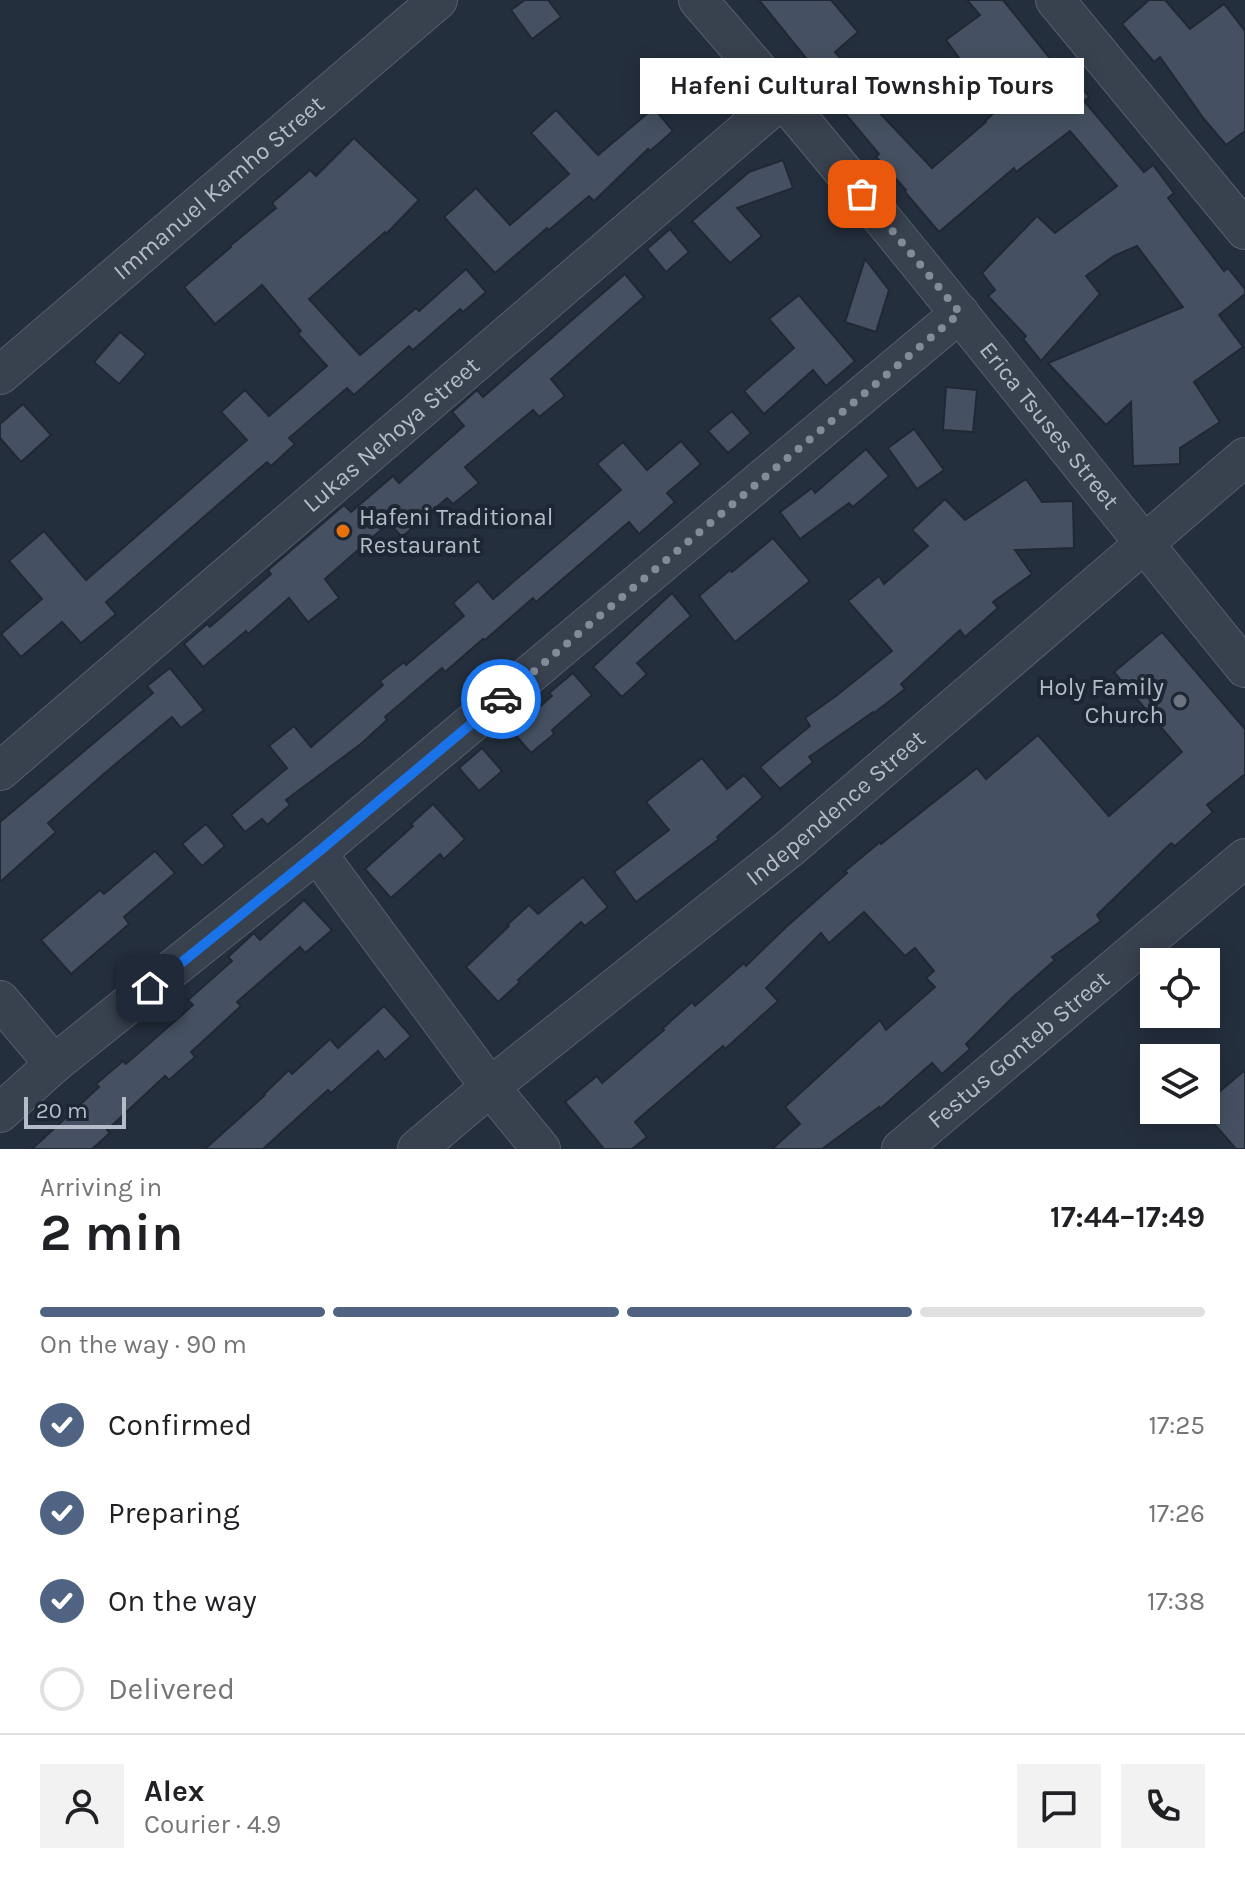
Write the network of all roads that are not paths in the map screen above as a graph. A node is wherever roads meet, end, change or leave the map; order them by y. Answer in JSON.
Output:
{"nodes":[{"id":1,"x":438,"y":0,"type":"edge"},
{"id":2,"x":698,"y":0,"type":"edge"},
{"id":3,"x":1055,"y":0,"type":"edge"},
{"id":4,"x":783,"y":98,"type":"junction"},
{"id":5,"x":1245,"y":230,"type":"edge"},
{"id":6,"x":960,"y":313,"type":"junction"},
{"id":7,"x":0,"y":375,"type":"edge"},
{"id":8,"x":1245,"y":457,"type":"edge"},
{"id":9,"x":1143,"y":543,"type":"junction"},
{"id":10,"x":1245,"y":668,"type":"edge"},
{"id":11,"x":0,"y":771,"type":"edge"},
{"id":12,"x":317,"y":853,"type":"junction"},
{"id":13,"x":1245,"y":858,"type":"edge"},
{"id":14,"x":0,"y":1000,"type":"edge"},
{"id":15,"x":54,"y":1064,"type":"junction"},
{"id":16,"x":490,"y":1087,"type":"junction"},
{"id":17,"x":0,"y":1113,"type":"edge"},
{"id":18,"x":417,"y":1149,"type":"edge"},
{"id":19,"x":541,"y":1149,"type":"edge"},
{"id":20,"x":901,"y":1149,"type":"edge"}],
"edges":[{"from":1,"to":7,"type":"street","name":"Immanuel Kamho Street"},
{"from":2,"to":4,"type":"street","name":"Erica Tsuses Street"},
{"from":3,"to":5,"type":"street"},
{"from":4,"to":6,"type":"street","name":"Erica Tsuses Street"},
{"from":4,"to":11,"type":"street","name":"Lukas Nehoya Street"},
{"from":6,"to":9,"type":"street","name":"Erica Tsuses Street"},
{"from":6,"to":12,"type":"street"},
{"from":8,"to":9,"type":"street","name":"Independence Street"},
{"from":9,"to":10,"type":"street","name":"Erica Tsuses Street"},
{"from":9,"to":16,"type":"street","name":"Independence Street"},
{"from":12,"to":15,"type":"street"},
{"from":12,"to":16,"type":"street"},
{"from":13,"to":20,"type":"street","name":"Festus Gonteb Street"},
{"from":14,"to":15,"type":"street"},
{"from":15,"to":17,"type":"street"},
{"from":16,"to":18,"type":"street","name":"Independence Street"},
{"from":16,"to":19,"type":"street"}]}
